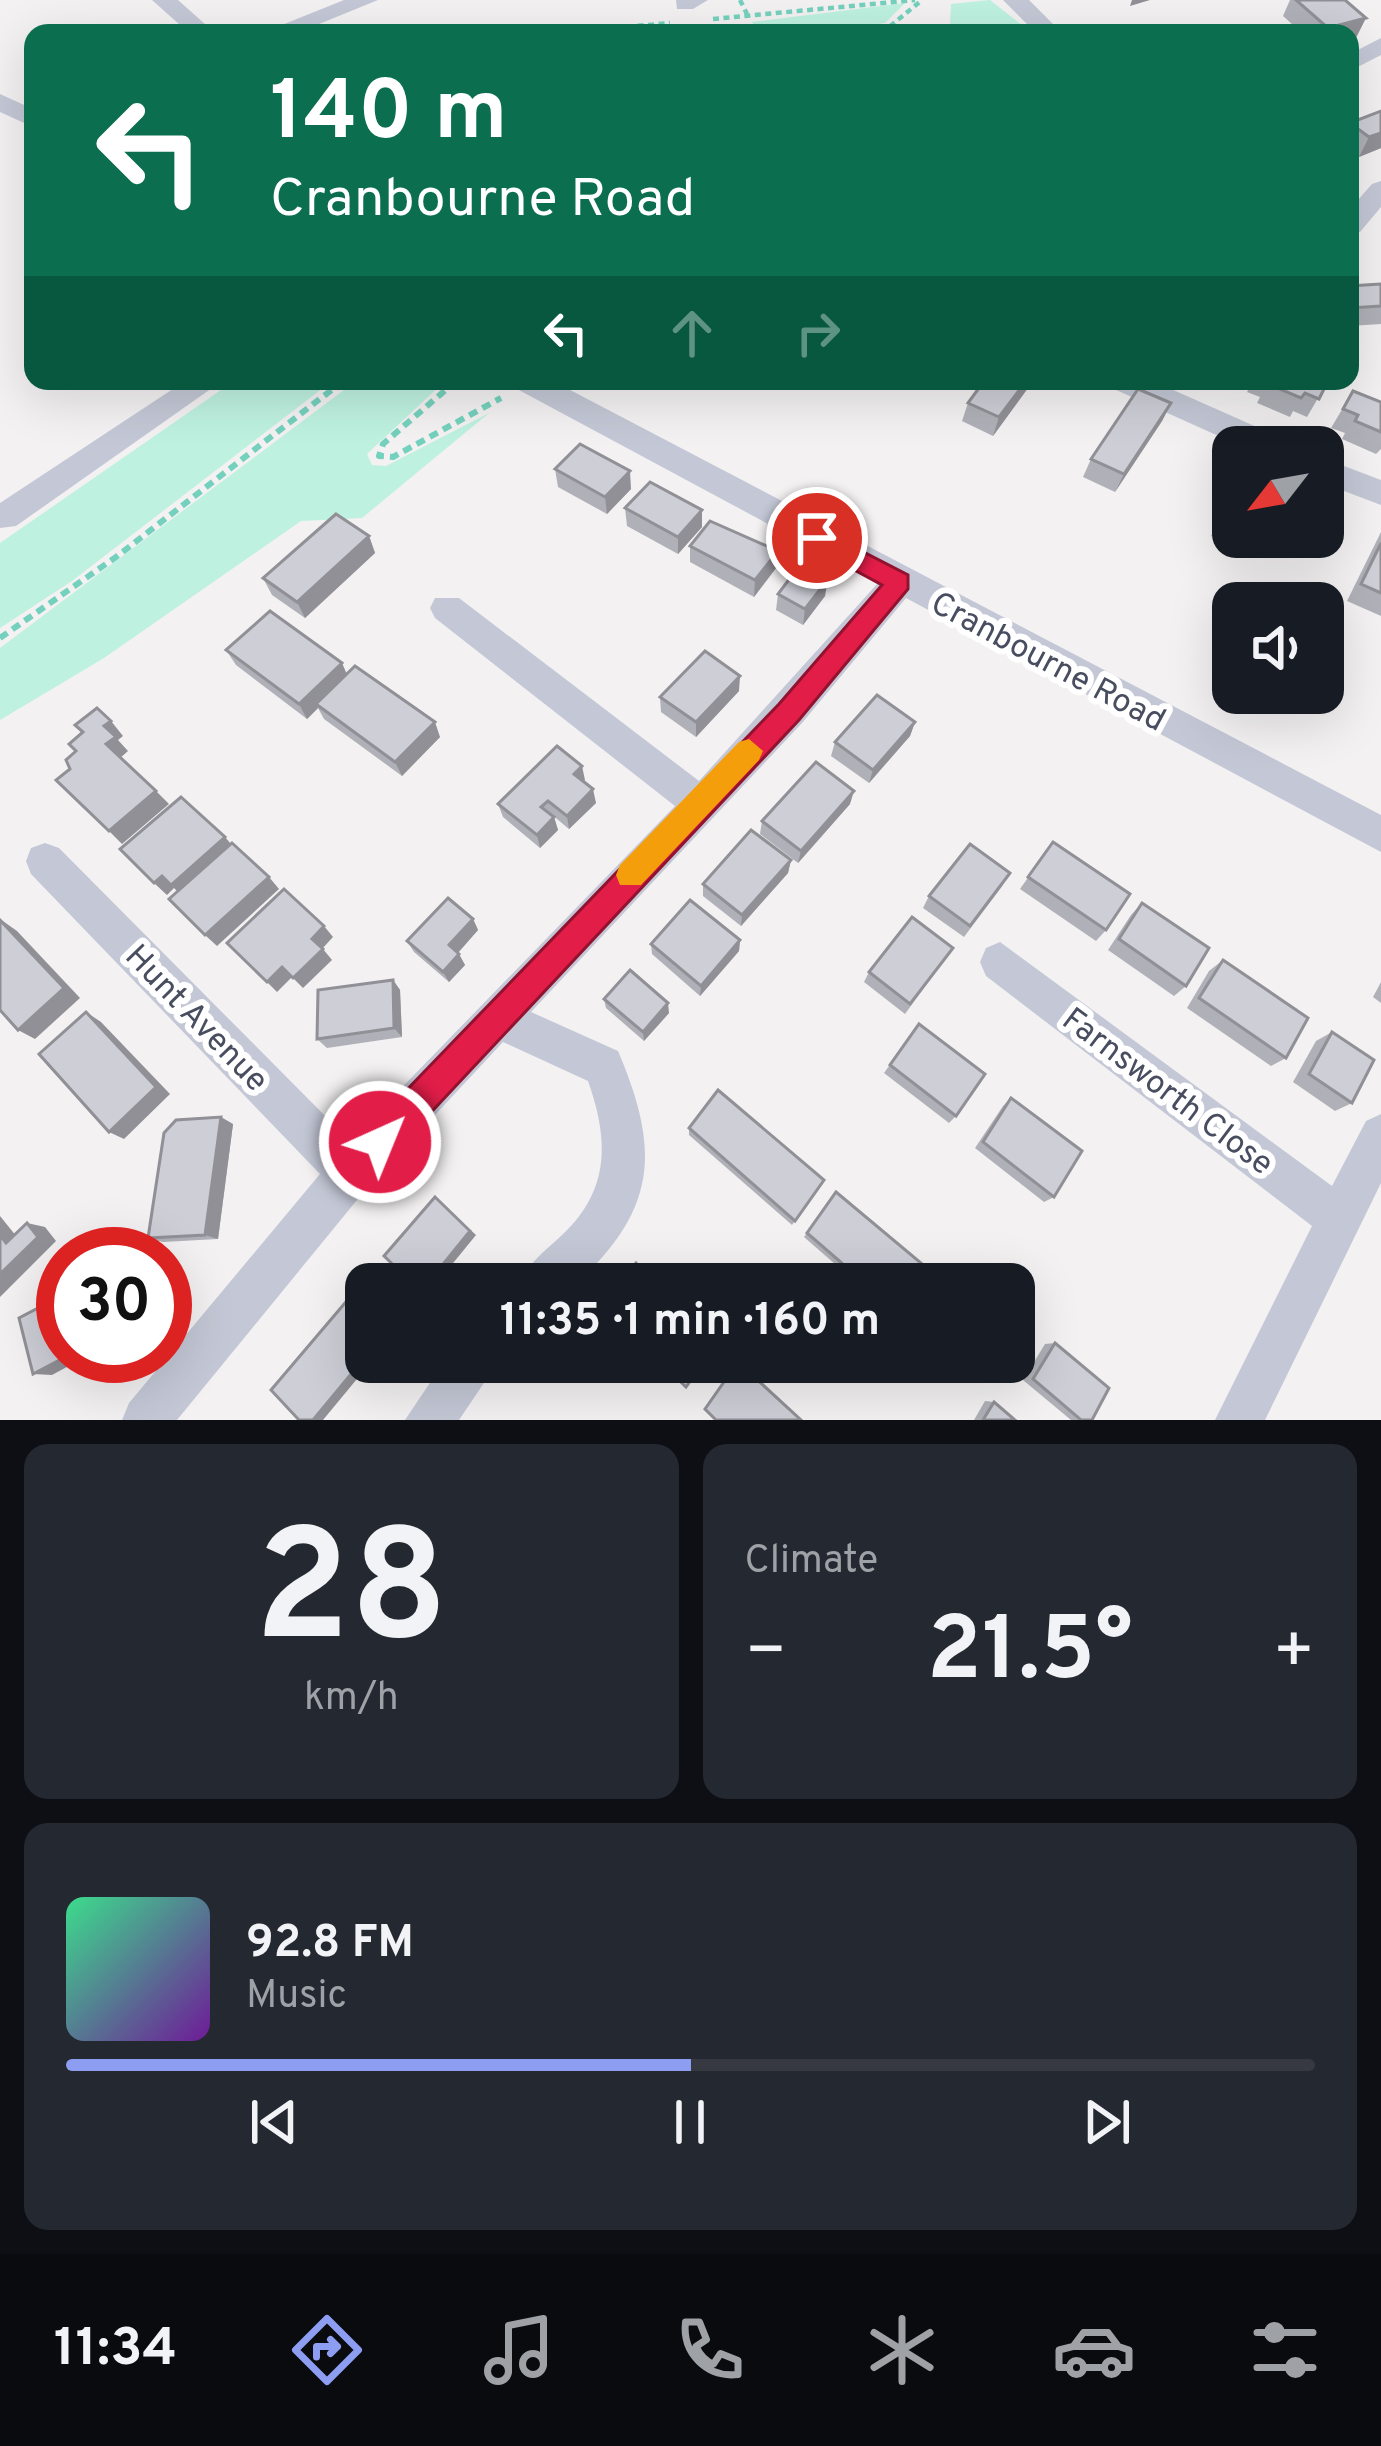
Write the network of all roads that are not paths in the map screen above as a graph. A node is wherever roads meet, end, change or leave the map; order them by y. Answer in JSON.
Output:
{"nodes":[{"id":1,"x":162,"y":0,"type":"edge"},
{"id":2,"x":366,"y":0,"type":"edge"},
{"id":3,"x":1015,"y":0,"type":"edge"},
{"id":4,"x":192,"y":24,"type":"edge"},
{"id":5,"x":329,"y":24,"type":"edge"},
{"id":6,"x":1040,"y":24,"type":"edge"},
{"id":7,"x":1381,"y":190,"type":"edge"},
{"id":8,"x":1359,"y":217,"type":"edge"},
{"id":9,"x":194,"y":390,"type":"edge"},
{"id":10,"x":546,"y":390,"type":"edge"},
{"id":11,"x":1145,"y":390,"type":"edge"},
{"id":12,"x":1226,"y":426,"type":"edge"},
{"id":13,"x":1344,"y":478,"type":"edge"},
{"id":14,"x":1381,"y":493,"type":"edge"},
{"id":15,"x":4,"y":518,"type":"dead end"},
{"id":16,"x":899,"y":582,"type":"junction"},
{"id":17,"x":447,"y":608,"type":"dead end"},
{"id":18,"x":698,"y":802,"type":"junction"},
{"id":19,"x":1381,"y":834,"type":"edge"},
{"id":20,"x":45,"y":861,"type":"dead end"},
{"id":21,"x":1000,"y":962,"type":"dead end"},
{"id":22,"x":498,"y":1019,"type":"junction"},
{"id":23,"x":1381,"y":1136,"type":"edge"},
{"id":24,"x":350,"y":1173,"type":"junction"},
{"id":25,"x":1339,"y":1219,"type":"junction"},
{"id":26,"x":563,"y":1263,"type":"edge"},
{"id":27,"x":458,"y":1383,"type":"edge"},
{"id":28,"x":146,"y":1420,"type":"edge"},
{"id":29,"x":429,"y":1420,"type":"edge"},
{"id":30,"x":1239,"y":1420,"type":"edge"}],
"edges":[{"from":1,"to":4,"type":"street"},
{"from":2,"to":5,"type":"street"},
{"from":3,"to":6,"type":"street"},
{"from":7,"to":8,"type":"street"},
{"from":9,"to":15,"type":"street"},
{"from":10,"to":16,"type":"street","name":"Cranbourne Road"},
{"from":11,"to":12,"type":"street"},
{"from":13,"to":14,"type":"street"},
{"from":16,"to":18,"type":"street"},
{"from":16,"to":19,"type":"street","name":"Cranbourne Road"},
{"from":17,"to":18,"type":"street"},
{"from":18,"to":22,"type":"street"},
{"from":20,"to":24,"type":"street","name":"Hunt Avenue"},
{"from":21,"to":25,"type":"street","name":"Farnsworth Close"},
{"from":22,"to":24,"type":"street"},
{"from":22,"to":26,"type":"street"},
{"from":23,"to":25,"type":"street"},
{"from":24,"to":28,"type":"street"},
{"from":25,"to":30,"type":"street"},
{"from":27,"to":29,"type":"street"}]}
